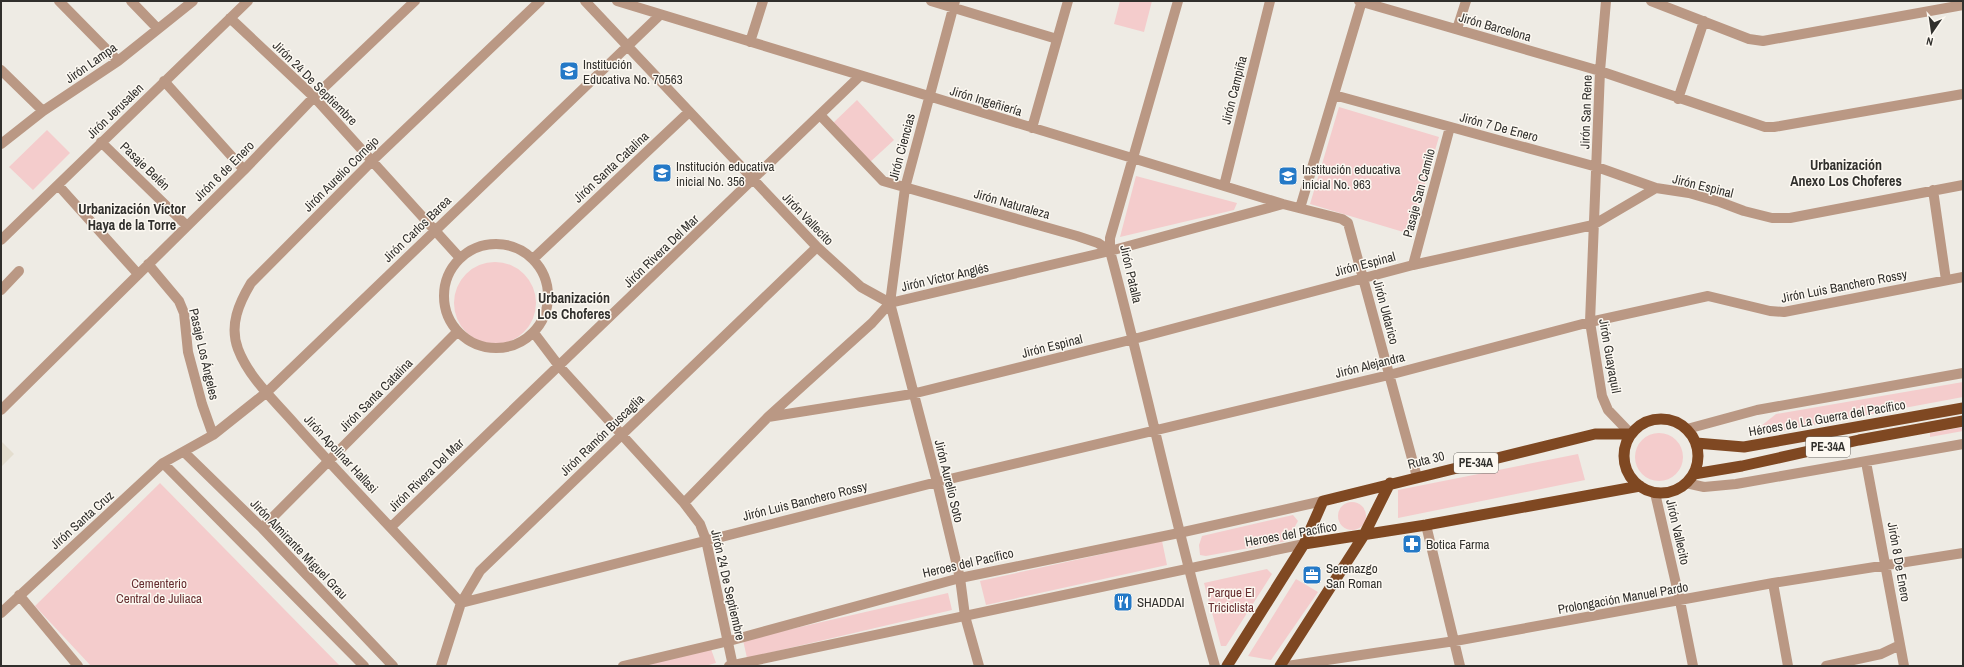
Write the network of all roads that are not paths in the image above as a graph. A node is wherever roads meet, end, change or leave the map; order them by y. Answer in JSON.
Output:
{"nodes":[{"id":1,"x":59,"y":1,"type":"edge"},
{"id":2,"x":131,"y":1,"type":"edge"},
{"id":3,"x":193,"y":1,"type":"edge"},
{"id":4,"x":248,"y":1,"type":"edge"},
{"id":5,"x":415,"y":1,"type":"edge"},
{"id":6,"x":540,"y":1,"type":"edge"},
{"id":7,"x":585,"y":1,"type":"edge"},
{"id":8,"x":617,"y":1,"type":"edge"},
{"id":9,"x":763,"y":1,"type":"edge"},
{"id":10,"x":932,"y":1,"type":"edge"},
{"id":11,"x":1068,"y":1,"type":"edge"},
{"id":12,"x":1178,"y":1,"type":"edge"},
{"id":13,"x":1270,"y":1,"type":"edge"},
{"id":14,"x":1361,"y":1,"type":"edge"},
{"id":15,"x":1466,"y":1,"type":"edge"},
{"id":16,"x":1606,"y":1,"type":"edge"},
{"id":17,"x":1651,"y":1,"type":"edge"},
{"id":18,"x":954,"y":4,"type":"edge"},
{"id":19,"x":1963,"y":5,"type":"edge"},
{"id":20,"x":660,"y":14,"type":"junction"},
{"id":21,"x":230,"y":18,"type":"junction"},
{"id":22,"x":1704,"y":22,"type":"junction"},
{"id":23,"x":158,"y":29,"type":"junction"},
{"id":24,"x":1457,"y":29,"type":"junction"},
{"id":25,"x":1057,"y":39,"type":"junction"},
{"id":26,"x":750,"y":42,"type":"junction"},
{"id":27,"x":627,"y":45,"type":"junction"},
{"id":28,"x":118,"y":61,"type":"junction"},
{"id":29,"x":1,"y":70,"type":"edge"},
{"id":30,"x":1600,"y":71,"type":"junction"},
{"id":31,"x":860,"y":76,"type":"junction"},
{"id":32,"x":164,"y":81,"type":"junction"},
{"id":33,"x":1963,"y":94,"type":"edge"},
{"id":34,"x":1334,"y":95,"type":"junction"},
{"id":35,"x":314,"y":97,"type":"junction"},
{"id":36,"x":929,"y":98,"type":"junction"},
{"id":37,"x":1678,"y":99,"type":"junction"},
{"id":38,"x":43,"y":111,"type":"junction"},
{"id":39,"x":689,"y":112,"type":"junction"},
{"id":40,"x":820,"y":115,"type":"junction"},
{"id":41,"x":1450,"y":127,"type":"junction"},
{"id":42,"x":1032,"y":128,"type":"junction"},
{"id":43,"x":101,"y":142,"type":"junction"},
{"id":44,"x":1,"y":144,"type":"edge"},
{"id":45,"x":1132,"y":159,"type":"junction"},
{"id":46,"x":372,"y":161,"type":"junction"},
{"id":47,"x":1597,"y":167,"type":"junction"},
{"id":48,"x":244,"y":170,"type":"junction"},
{"id":49,"x":753,"y":180,"type":"junction"},
{"id":50,"x":58,"y":185,"type":"junction"},
{"id":51,"x":1963,"y":185,"type":"edge"},
{"id":52,"x":1224,"y":186,"type":"junction"},
{"id":53,"x":905,"y":188,"type":"junction"},
{"id":54,"x":1656,"y":188,"type":"junction"},
{"id":55,"x":1933,"y":190,"type":"junction"},
{"id":56,"x":1283,"y":204,"type":"junction"},
{"id":57,"x":1300,"y":208,"type":"junction"},
{"id":58,"x":1348,"y":223,"type":"joint"},
{"id":59,"x":1593,"y":225,"type":"junction"},
{"id":60,"x":187,"y":226,"type":"junction"},
{"id":61,"x":434,"y":230,"type":"junction"},
{"id":62,"x":1,"y":240,"type":"edge"},
{"id":63,"x":817,"y":247,"type":"junction"},
{"id":64,"x":1110,"y":251,"type":"junction"},
{"id":65,"x":460,"y":258,"type":"junction"},
{"id":66,"x":533,"y":259,"type":"junction"},
{"id":67,"x":148,"y":264,"type":"junction"},
{"id":68,"x":1413,"y":265,"type":"junction"},
{"id":69,"x":19,"y":271,"type":"dead end"},
{"id":70,"x":138,"y":274,"type":"junction"},
{"id":71,"x":1963,"y":277,"type":"edge"},
{"id":72,"x":1363,"y":278,"type":"junction"},
{"id":73,"x":1946,"y":280,"type":"junction"},
{"id":74,"x":1,"y":290,"type":"edge"},
{"id":75,"x":890,"y":304,"type":"junction"},
{"id":76,"x":1590,"y":322,"type":"junction"},
{"id":77,"x":457,"y":332,"type":"junction"},
{"id":78,"x":534,"y":333,"type":"junction"},
{"id":79,"x":1134,"y":339,"type":"junction"},
{"id":80,"x":559,"y":366,"type":"junction"},
{"id":81,"x":1963,"y":373,"type":"edge"},
{"id":82,"x":1389,"y":375,"type":"junction"},
{"id":83,"x":267,"y":392,"type":"junction"},
{"id":84,"x":912,"y":394,"type":"junction"},
{"id":85,"x":1963,"y":408,"type":"edge"},
{"id":86,"x":1,"y":410,"type":"edge"},
{"id":87,"x":768,"y":417,"type":"junction"},
{"id":88,"x":1963,"y":421,"type":"edge"},
{"id":89,"x":1156,"y":429,"type":"junction"},
{"id":90,"x":1687,"y":429,"type":"junction"},
{"id":91,"x":1631,"y":434,"type":"junction"},
{"id":92,"x":212,"y":435,"type":"junction"},
{"id":93,"x":621,"y":435,"type":"junction"},
{"id":94,"x":1696,"y":443,"type":"junction"},
{"id":95,"x":1963,"y":444,"type":"edge"},
{"id":96,"x":184,"y":452,"type":"junction"},
{"id":97,"x":328,"y":461,"type":"junction"},
{"id":98,"x":1866,"y":462,"type":"junction"},
{"id":99,"x":163,"y":463,"type":"junction"},
{"id":100,"x":1694,"y":474,"type":"junction"},
{"id":101,"x":1417,"y":477,"type":"junction"},
{"id":102,"x":937,"y":482,"type":"junction"},
{"id":103,"x":1686,"y":483,"type":"junction"},
{"id":104,"x":1390,"y":484,"type":"junction"},
{"id":105,"x":1640,"y":486,"type":"junction"},
{"id":106,"x":1655,"y":493,"type":"junction"},
{"id":107,"x":1323,"y":501,"type":"junction"},
{"id":108,"x":684,"y":503,"type":"junction"},
{"id":109,"x":1426,"y":525,"type":"junction"},
{"id":110,"x":391,"y":527,"type":"junction"},
{"id":111,"x":262,"y":528,"type":"junction"},
{"id":112,"x":1180,"y":533,"type":"junction"},
{"id":113,"x":1364,"y":535,"type":"junction"},
{"id":114,"x":706,"y":540,"type":"junction"},
{"id":115,"x":1304,"y":544,"type":"junction"},
{"id":116,"x":1963,"y":553,"type":"edge"},
{"id":117,"x":1886,"y":564,"type":"junction"},
{"id":118,"x":1188,"y":568,"type":"junction"},
{"id":119,"x":960,"y":578,"type":"junction"},
{"id":120,"x":1772,"y":584,"type":"junction"},
{"id":121,"x":19,"y":595,"type":"junction"},
{"id":122,"x":1680,"y":601,"type":"junction"},
{"id":123,"x":461,"y":603,"type":"junction"},
{"id":124,"x":1,"y":613,"type":"edge"},
{"id":125,"x":965,"y":616,"type":"junction"},
{"id":126,"x":729,"y":641,"type":"junction"},
{"id":127,"x":1455,"y":642,"type":"junction"},
{"id":128,"x":1900,"y":645,"type":"junction"},
{"id":129,"x":78,"y":666,"type":"edge"},
{"id":130,"x":364,"y":666,"type":"edge"},
{"id":131,"x":393,"y":666,"type":"edge"},
{"id":132,"x":441,"y":666,"type":"edge"},
{"id":133,"x":623,"y":666,"type":"edge"},
{"id":134,"x":732,"y":666,"type":"edge"},
{"id":135,"x":979,"y":666,"type":"edge"},
{"id":136,"x":1215,"y":666,"type":"edge"},
{"id":137,"x":1227,"y":666,"type":"edge"},
{"id":138,"x":1280,"y":666,"type":"edge"},
{"id":139,"x":1287,"y":666,"type":"edge"},
{"id":140,"x":1460,"y":666,"type":"edge"},
{"id":141,"x":1693,"y":666,"type":"edge"},
{"id":142,"x":1788,"y":666,"type":"edge"},
{"id":143,"x":1826,"y":666,"type":"edge"},
{"id":144,"x":1904,"y":666,"type":"edge"}],
"edges":[{"from":1,"to":28,"type":"street"},
{"from":2,"to":23,"type":"street"},
{"from":3,"to":23,"type":"street","name":"Jirón Lampa"},
{"from":4,"to":21,"type":"street","name":"Jirón Jerusalen"},
{"from":5,"to":35,"type":"street","name":"Jirón 6 de Enero"},
{"from":6,"to":46,"type":"street","name":"Jirón Aurelio Cornejo"},
{"from":7,"to":27,"type":"street","name":"Jirón Vallecito"},
{"from":8,"to":20,"type":"street","name":"Jirón Ingeñiería"},
{"from":9,"to":26,"type":"street"},
{"from":10,"to":18,"type":"street"},
{"from":11,"to":25,"type":"street"},
{"from":12,"to":45,"type":"street","name":"Jirón Patalla"},
{"from":13,"to":52,"type":"street","name":"Jirón Campiña"},
{"from":14,"to":24,"type":"street","name":"Jirón Barcelona"},
{"from":14,"to":34,"type":"street"},
{"from":15,"to":24,"type":"street"},
{"from":16,"to":30,"type":"street","name":"Jirón San Rene"},
{"from":17,"to":22,"type":"street"},
{"from":18,"to":25,"type":"street"},
{"from":18,"to":36,"type":"street","name":"Jirón Ciencias"},
{"from":19,"to":22,"type":"street"},
{"from":20,"to":26,"type":"street","name":"Jirón Ingeñiería"},
{"from":20,"to":27,"type":"street","name":"Jirón Carlos Barea"},
{"from":21,"to":32,"type":"street","name":"Jirón Jerusalen"},
{"from":21,"to":35,"type":"street","name":"Jirón 24 De Septiembre"},
{"from":22,"to":37,"type":"street"},
{"from":23,"to":28,"type":"street","name":"Jirón Lampa"},
{"from":24,"to":30,"type":"street","name":"Jirón Barcelona"},
{"from":25,"to":42,"type":"street"},
{"from":26,"to":31,"type":"street","name":"Jirón Ingeñiería"},
{"from":27,"to":39,"type":"street","name":"Jirón Vallecito"},
{"from":27,"to":61,"type":"street","name":"Jirón Carlos Barea"},
{"from":28,"to":38,"type":"street","name":"Jirón Lampa"},
{"from":29,"to":38,"type":"street"},
{"from":30,"to":37,"type":"street","name":"Jirón Barcelona"},
{"from":30,"to":47,"type":"street","name":"Jirón San Rene"},
{"from":31,"to":36,"type":"street","name":"Jirón Ingeñiería"},
{"from":31,"to":40,"type":"street","name":"Jirón Rivera Del Mar"},
{"from":32,"to":43,"type":"street","name":"Jirón Jerusalen"},
{"from":32,"to":48,"type":"street"},
{"from":33,"to":37,"type":"street","name":"Jirón Barcelona"},
{"from":34,"to":41,"type":"street","name":"Jirón 7 De Enero"},
{"from":34,"to":57,"type":"street"},
{"from":35,"to":46,"type":"street","name":"Jirón 24 De Septiembre"},
{"from":35,"to":48,"type":"street","name":"Jirón 6 de Enero"},
{"from":36,"to":42,"type":"street","name":"Jirón Ingeñiería"},
{"from":36,"to":53,"type":"street","name":"Jirón Ciencias"},
{"from":38,"to":44,"type":"street","name":"Jirón Lampa"},
{"from":39,"to":49,"type":"street","name":"Jirón Vallecito"},
{"from":39,"to":66,"type":"street","name":"Jirón Santa Catalina"},
{"from":40,"to":49,"type":"street","name":"Jirón Rivera Del Mar"},
{"from":40,"to":53,"type":"street","name":"Jirón Naturaleza"},
{"from":41,"to":47,"type":"street","name":"Jirón 7 De Enero"},
{"from":41,"to":68,"type":"street","name":"Pasaje San Camilo"},
{"from":42,"to":45,"type":"street","name":"Jirón Ingeñiería"},
{"from":43,"to":50,"type":"street","name":"Jirón Jerusalen"},
{"from":43,"to":60,"type":"street","name":"Pasaje Belén"},
{"from":45,"to":52,"type":"street","name":"Jirón Ingeñiería"},
{"from":45,"to":64,"type":"street","name":"Jirón Patalla"},
{"from":46,"to":61,"type":"street","name":"Jirón 24 De Septiembre"},
{"from":46,"to":83,"type":"street","name":"Jirón Aurelio Cornejo"},
{"from":47,"to":54,"type":"street","name":"Jirón 7 De Enero"},
{"from":47,"to":59,"type":"street","name":"Jirón San Rene"},
{"from":48,"to":60,"type":"street","name":"Jirón 6 de Enero"},
{"from":49,"to":63,"type":"street","name":"Jirón Vallecito"},
{"from":49,"to":80,"type":"street","name":"Jirón Rivera Del Mar"},
{"from":50,"to":62,"type":"street","name":"Jirón Jerusalen"},
{"from":50,"to":70,"type":"street"},
{"from":51,"to":55,"type":"street","name":"Jirón Espinal"},
{"from":52,"to":56,"type":"street","name":"Jirón Ingeñiería"},
{"from":53,"to":64,"type":"street","name":"Jirón Naturaleza"},
{"from":53,"to":75,"type":"street","name":"Jirón Ciencias"},
{"from":54,"to":55,"type":"street","name":"Jirón Espinal"},
{"from":54,"to":59,"type":"street","name":"Jirón Espinal"},
{"from":55,"to":73,"type":"street"},
{"from":56,"to":57,"type":"street","name":"Jirón Ingeñiería"},
{"from":56,"to":64,"type":"street","name":"Jirón Víctor Anglés"},
{"from":57,"to":58,"type":"street","name":"Jirón Ingeñiería"},
{"from":58,"to":72,"type":"street","name":"Jirón Uldarico"},
{"from":59,"to":68,"type":"street","name":"Jirón Espinal"},
{"from":59,"to":76,"type":"street","name":"Jirón Guayaquil"},
{"from":60,"to":67,"type":"street","name":"Jirón 6 de Enero"},
{"from":61,"to":65,"type":"street","name":"Jirón 24 De Septiembre"},
{"from":61,"to":83,"type":"street","name":"Jirón Carlos Barea"},
{"from":63,"to":75,"type":"street","name":"Jirón Vallecito"},
{"from":63,"to":93,"type":"street","name":"Jirón Ramón Buscaglia"},
{"from":64,"to":75,"type":"street","name":"Jirón Víctor Anglés"},
{"from":64,"to":79,"type":"street","name":"Jirón Patalla"},
{"from":65,"to":66,"type":"street"},
{"from":65,"to":77,"type":"street"},
{"from":66,"to":78,"type":"street"},
{"from":67,"to":70,"type":"street","name":"Jirón 6 de Enero"},
{"from":67,"to":92,"type":"street","name":"Pasaje Los Ángeles"},
{"from":68,"to":72,"type":"street","name":"Jirón Espinal"},
{"from":69,"to":74,"type":"street"},
{"from":70,"to":86,"type":"street","name":"Jirón 6 de Enero"},
{"from":71,"to":73,"type":"street","name":"Jirón Luis Banchero Rossy"},
{"from":72,"to":79,"type":"street","name":"Jirón Espinal"},
{"from":72,"to":82,"type":"street","name":"Jirón Uldarico"},
{"from":73,"to":76,"type":"street","name":"Jirón Luis Banchero Rossy"},
{"from":75,"to":84,"type":"street","name":"Jirón Aurelio Soto"},
{"from":75,"to":87,"type":"street","name":"Jirón Víctor Anglés"},
{"from":76,"to":82,"type":"street","name":"Jirón Alejandra"},
{"from":76,"to":91,"type":"street","name":"Jirón Guayaquil"},
{"from":77,"to":78,"type":"street"},
{"from":77,"to":97,"type":"street","name":"Jirón Santa Catalina"},
{"from":78,"to":80,"type":"street","name":"Jirón 24 De Septiembre"},
{"from":79,"to":84,"type":"street","name":"Jirón Espinal"},
{"from":79,"to":89,"type":"street","name":"Jirón Patalla"},
{"from":80,"to":93,"type":"street","name":"Jirón 24 De Septiembre"},
{"from":80,"to":110,"type":"street","name":"Jirón Rivera Del Mar"},
{"from":81,"to":90,"type":"street"},
{"from":82,"to":89,"type":"street","name":"Jirón Alejandra"},
{"from":82,"to":101,"type":"street","name":"Jirón Uldarico"},
{"from":83,"to":92,"type":"street","name":"Jirón Carlos Barea"},
{"from":83,"to":97,"type":"street","name":"Jirón Apolinar Hallasi"},
{"from":84,"to":87,"type":"street","name":"Jirón Espinal"},
{"from":84,"to":102,"type":"street","name":"Jirón Aurelio Soto"},
{"from":85,"to":94,"type":"highway","name":"Héroes de La Guerra del Pacífico","number":"PE-34A"},
{"from":87,"to":108,"type":"street","name":"Jirón Víctor Anglés"},
{"from":88,"to":100,"type":"highway","name":"Héroes de La Guerra del Pacífico","number":"PE-34A"},
{"from":89,"to":102,"type":"street","name":"Jirón Luis Banchero Rossy"},
{"from":89,"to":112,"type":"street","name":"Jirón Patalla"},
{"from":90,"to":91,"type":"highway"},
{"from":90,"to":94,"type":"highway"},
{"from":91,"to":101,"type":"highway","name":"Ruta 30","number":"PE-34A"},
{"from":91,"to":105,"type":"highway"},
{"from":92,"to":96,"type":"street","name":"Jirón Carlos Barea"},
{"from":93,"to":108,"type":"street","name":"Jirón 24 De Septiembre"},
{"from":93,"to":123,"type":"street","name":"Jirón Ramón Buscaglia"},
{"from":94,"to":100,"type":"highway"},
{"from":95,"to":98,"type":"street"},
{"from":96,"to":99,"type":"street","name":"Jirón Santa Cruz"},
{"from":96,"to":111,"type":"street","name":"Jirón Almirante Miguel Grau"},
{"from":97,"to":110,"type":"street","name":"Jirón Apolinar Hallasi"},
{"from":97,"to":111,"type":"street","name":"Jirón Santa Catalina"},
{"from":98,"to":103,"type":"street"},
{"from":98,"to":117,"type":"street","name":"Jirón 8 De Enero"},
{"from":99,"to":121,"type":"street","name":"Jirón Santa Cruz"},
{"from":99,"to":130,"type":"street"},
{"from":100,"to":103,"type":"highway"},
{"from":101,"to":104,"type":"highway","name":"Ruta 30","number":"PE-34A"},
{"from":102,"to":114,"type":"street","name":"Jirón Luis Banchero Rossy"},
{"from":102,"to":119,"type":"street","name":"Jirón Aurelio Soto"},
{"from":103,"to":106,"type":"highway"},
{"from":104,"to":107,"type":"highway","name":"Ruta 30","number":"PE-34A"},
{"from":104,"to":113,"type":"highway"},
{"from":105,"to":106,"type":"highway"},
{"from":105,"to":109,"type":"highway"},
{"from":106,"to":122,"type":"street","name":"Jirón Vallecito"},
{"from":107,"to":112,"type":"street","name":"Heroes del Pacífico"},
{"from":107,"to":115,"type":"highway"},
{"from":108,"to":114,"type":"street","name":"Jirón 24 De Septiembre"},
{"from":109,"to":113,"type":"highway"},
{"from":109,"to":127,"type":"street"},
{"from":110,"to":123,"type":"street","name":"Jirón Apolinar Hallasi"},
{"from":111,"to":131,"type":"street","name":"Jirón Almirante Miguel Grau"},
{"from":112,"to":118,"type":"street","name":"Jirón Patalla"},
{"from":112,"to":119,"type":"street","name":"Heroes del Pacífico"},
{"from":113,"to":115,"type":"highway","name":"Heroes del Pacífico"},
{"from":113,"to":138,"type":"highway"},
{"from":114,"to":123,"type":"street","name":"Jirón Luis Banchero Rossy"},
{"from":114,"to":126,"type":"street","name":"Jirón 24 De Septiembre"},
{"from":115,"to":118,"type":"street","name":"Heroes del Pacífico"},
{"from":115,"to":137,"type":"highway"},
{"from":116,"to":117,"type":"street","name":"Prolongación Manuel Pardo"},
{"from":117,"to":120,"type":"street","name":"Prolongación Manuel Pardo"},
{"from":117,"to":128,"type":"street","name":"Jirón 8 De Enero"},
{"from":118,"to":125,"type":"street","name":"Heroes del Pacífico"},
{"from":118,"to":136,"type":"street","name":"Jirón Patalla"},
{"from":119,"to":125,"type":"street","name":"Jirón Aurelio Soto"},
{"from":119,"to":126,"type":"street","name":"Heroes del Pacífico"},
{"from":120,"to":122,"type":"street","name":"Prolongación Manuel Pardo"},
{"from":120,"to":142,"type":"street"},
{"from":121,"to":124,"type":"street","name":"Jirón Santa Cruz"},
{"from":121,"to":129,"type":"street"},
{"from":122,"to":127,"type":"street","name":"Prolongación Manuel Pardo"},
{"from":122,"to":141,"type":"street","name":"Jirón Vallecito"},
{"from":123,"to":132,"type":"street","name":"Jirón Ramón Buscaglia"},
{"from":125,"to":134,"type":"street","name":"Heroes del Pacífico"},
{"from":125,"to":135,"type":"street","name":"Jirón Aurelio Soto"},
{"from":126,"to":133,"type":"street","name":"Heroes del Pacífico"},
{"from":126,"to":134,"type":"street","name":"Jirón 24 De Septiembre"},
{"from":127,"to":139,"type":"street","name":"Prolongación Manuel Pardo"},
{"from":127,"to":140,"type":"street"},
{"from":128,"to":143,"type":"street"},
{"from":128,"to":144,"type":"street","name":"Jirón 8 De Enero"}]}
